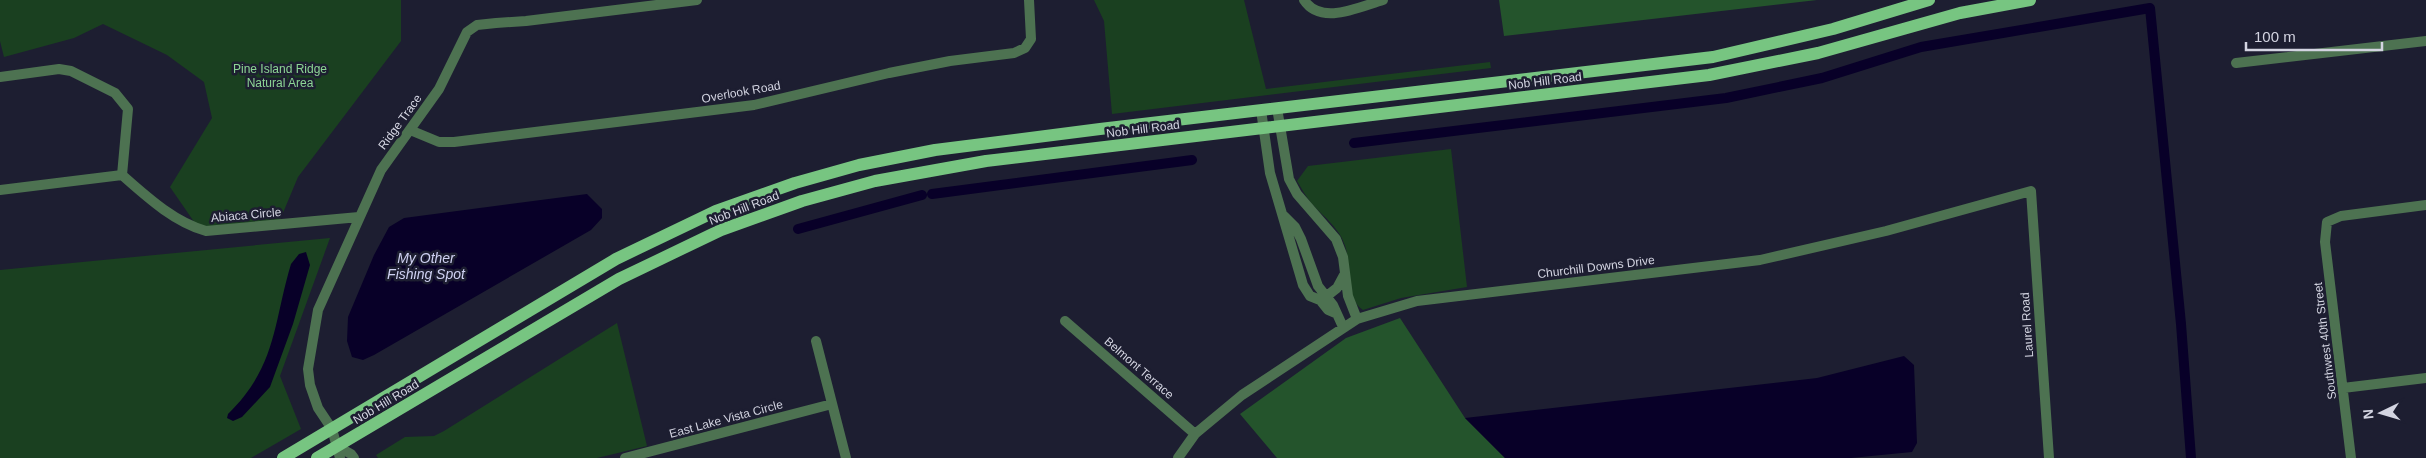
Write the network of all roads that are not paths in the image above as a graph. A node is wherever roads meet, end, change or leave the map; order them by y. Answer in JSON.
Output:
{"nodes":[{"id":1,"x":697,"y":0,"type":"edge"},
{"id":2,"x":1029,"y":0,"type":"edge"},
{"id":3,"x":1304,"y":0,"type":"edge"},
{"id":4,"x":1383,"y":0,"type":"edge"},
{"id":5,"x":1929,"y":0,"type":"edge"},
{"id":6,"x":2030,"y":0,"type":"edge"},
{"id":7,"x":2426,"y":42,"type":"edge"},
{"id":8,"x":2236,"y":63,"type":"dead end"},
{"id":9,"x":0,"y":77,"type":"edge"},
{"id":10,"x":1277,"y":108,"type":"junction"},
{"id":11,"x":1261,"y":110,"type":"junction"},
{"id":12,"x":1279,"y":127,"type":"junction"},
{"id":13,"x":1264,"y":129,"type":"junction"},
{"id":14,"x":410,"y":130,"type":"junction"},
{"id":15,"x":122,"y":175,"type":"junction"},
{"id":16,"x":0,"y":190,"type":"edge"},
{"id":17,"x":2030,"y":191,"type":"joint"},
{"id":18,"x":2426,"y":205,"type":"edge"},
{"id":19,"x":359,"y":217,"type":"junction"},
{"id":20,"x":1345,"y":274,"type":"junction"},
{"id":21,"x":1324,"y":298,"type":"junction"},
{"id":22,"x":1357,"y":319,"type":"junction"},
{"id":23,"x":1066,"y":321,"type":"dead end"},
{"id":24,"x":1343,"y":327,"type":"junction"},
{"id":25,"x":816,"y":342,"type":"dead end"},
{"id":26,"x":2426,"y":378,"type":"edge"},
{"id":27,"x":2343,"y":388,"type":"junction"},
{"id":28,"x":832,"y":404,"type":"junction"},
{"id":29,"x":332,"y":429,"type":"junction"},
{"id":30,"x":1195,"y":434,"type":"junction"},
{"id":31,"x":338,"y":452,"type":"edge"},
{"id":32,"x":283,"y":458,"type":"edge"},
{"id":33,"x":317,"y":458,"type":"edge"},
{"id":34,"x":354,"y":458,"type":"edge"},
{"id":35,"x":626,"y":458,"type":"edge"},
{"id":36,"x":846,"y":458,"type":"edge"},
{"id":37,"x":1178,"y":458,"type":"edge"},
{"id":38,"x":2049,"y":458,"type":"edge"},
{"id":39,"x":2351,"y":458,"type":"edge"}],
"edges":[{"from":1,"to":14,"type":"street","name":"Ridge Trace"},
{"from":2,"to":14,"type":"street","name":"Overlook Road"},
{"from":3,"to":4,"type":"street"},
{"from":5,"to":10,"type":"main road","name":"Nob Hill Road"},
{"from":6,"to":12,"type":"main road","name":"Nob Hill Road"},
{"from":7,"to":8,"type":"street"},
{"from":9,"to":15,"type":"street"},
{"from":10,"to":11,"type":"main road","name":"Nob Hill Road"},
{"from":10,"to":12,"type":"street"},
{"from":11,"to":13,"type":"street"},
{"from":11,"to":29,"type":"main road","name":"Nob Hill Road"},
{"from":12,"to":13,"type":"main road","name":"Nob Hill Road"},
{"from":12,"to":20,"type":"street"},
{"from":13,"to":21,"type":"street"},
{"from":13,"to":31,"type":"main road","name":"Nob Hill Road"},
{"from":14,"to":19,"type":"street","name":"Ridge Trace"},
{"from":15,"to":16,"type":"street"},
{"from":15,"to":19,"type":"street","name":"Abiaca Circle"},
{"from":17,"to":22,"type":"street","name":"Churchill Downs Drive"},
{"from":17,"to":38,"type":"street","name":"Laurel Road"},
{"from":18,"to":27,"type":"street","name":"Southwest 40th Street"},
{"from":19,"to":29,"type":"street","name":"Ridge Trace"},
{"from":20,"to":21,"type":"street"},
{"from":20,"to":22,"type":"street"},
{"from":21,"to":24,"type":"street"},
{"from":22,"to":24,"type":"street","name":"Churchill Downs Drive"},
{"from":23,"to":30,"type":"street","name":"Belmont Terrace"},
{"from":24,"to":30,"type":"street","name":"Churchill Downs Drive"},
{"from":25,"to":28,"type":"street"},
{"from":26,"to":27,"type":"street"},
{"from":27,"to":39,"type":"street","name":"Southwest 40th Street"},
{"from":28,"to":35,"type":"street","name":"East Lake Vista Circle"},
{"from":28,"to":36,"type":"street"},
{"from":29,"to":31,"type":"street","name":"Ridge Trace"},
{"from":29,"to":32,"type":"main road","name":"Nob Hill Road"},
{"from":30,"to":37,"type":"street","name":"Churchill Downs Drive"},
{"from":31,"to":33,"type":"main road","name":"Nob Hill Road"},
{"from":31,"to":34,"type":"street"}]}
